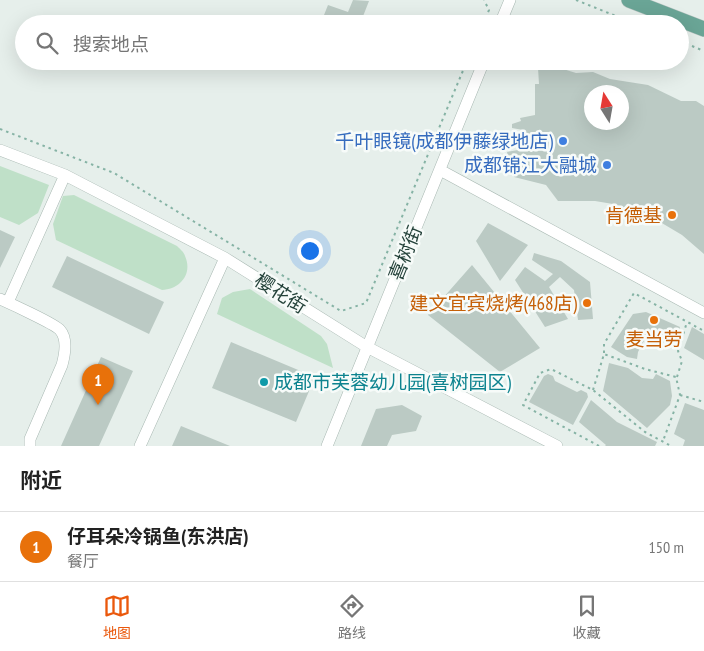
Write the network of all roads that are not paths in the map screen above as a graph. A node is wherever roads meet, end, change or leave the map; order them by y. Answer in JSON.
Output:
{"nodes":[{"id":1,"x":510,"y":0,"type":"edge"},
{"id":2,"x":629,"y":0,"type":"edge"},
{"id":3,"x":504,"y":15,"type":"edge"},
{"id":4,"x":668,"y":15,"type":"edge"},
{"id":5,"x":689,"y":23,"type":"edge"},
{"id":6,"x":704,"y":29,"type":"edge"},
{"id":7,"x":480,"y":70,"type":"edge"},
{"id":8,"x":0,"y":150,"type":"edge"},
{"id":9,"x":440,"y":170,"type":"junction"},
{"id":10,"x":64,"y":175,"type":"junction"},
{"id":11,"x":225,"y":258,"type":"junction"},
{"id":12,"x":4,"y":300,"type":"edge"},
{"id":13,"x":704,"y":313,"type":"edge"},
{"id":14,"x":367,"y":347,"type":"junction"},
{"id":15,"x":30,"y":446,"type":"edge"},
{"id":16,"x":140,"y":446,"type":"edge"},
{"id":17,"x":327,"y":446,"type":"edge"},
{"id":18,"x":557,"y":446,"type":"edge"}],
"edges":[{"from":1,"to":3,"type":"street"},
{"from":2,"to":4,"type":"main road"},
{"from":5,"to":6,"type":"main road"},
{"from":7,"to":9,"type":"street","name":"喜树街"},
{"from":8,"to":10,"type":"street","name":"樱花街"},
{"from":9,"to":13,"type":"street"},
{"from":9,"to":14,"type":"street","name":"喜树街"},
{"from":10,"to":11,"type":"street","name":"樱花街"},
{"from":10,"to":12,"type":"street"},
{"from":11,"to":14,"type":"street","name":"樱花街"},
{"from":11,"to":16,"type":"street"},
{"from":12,"to":15,"type":"street"},
{"from":14,"to":17,"type":"street","name":"喜树街"},
{"from":14,"to":18,"type":"street","name":"樱花街"}]}
